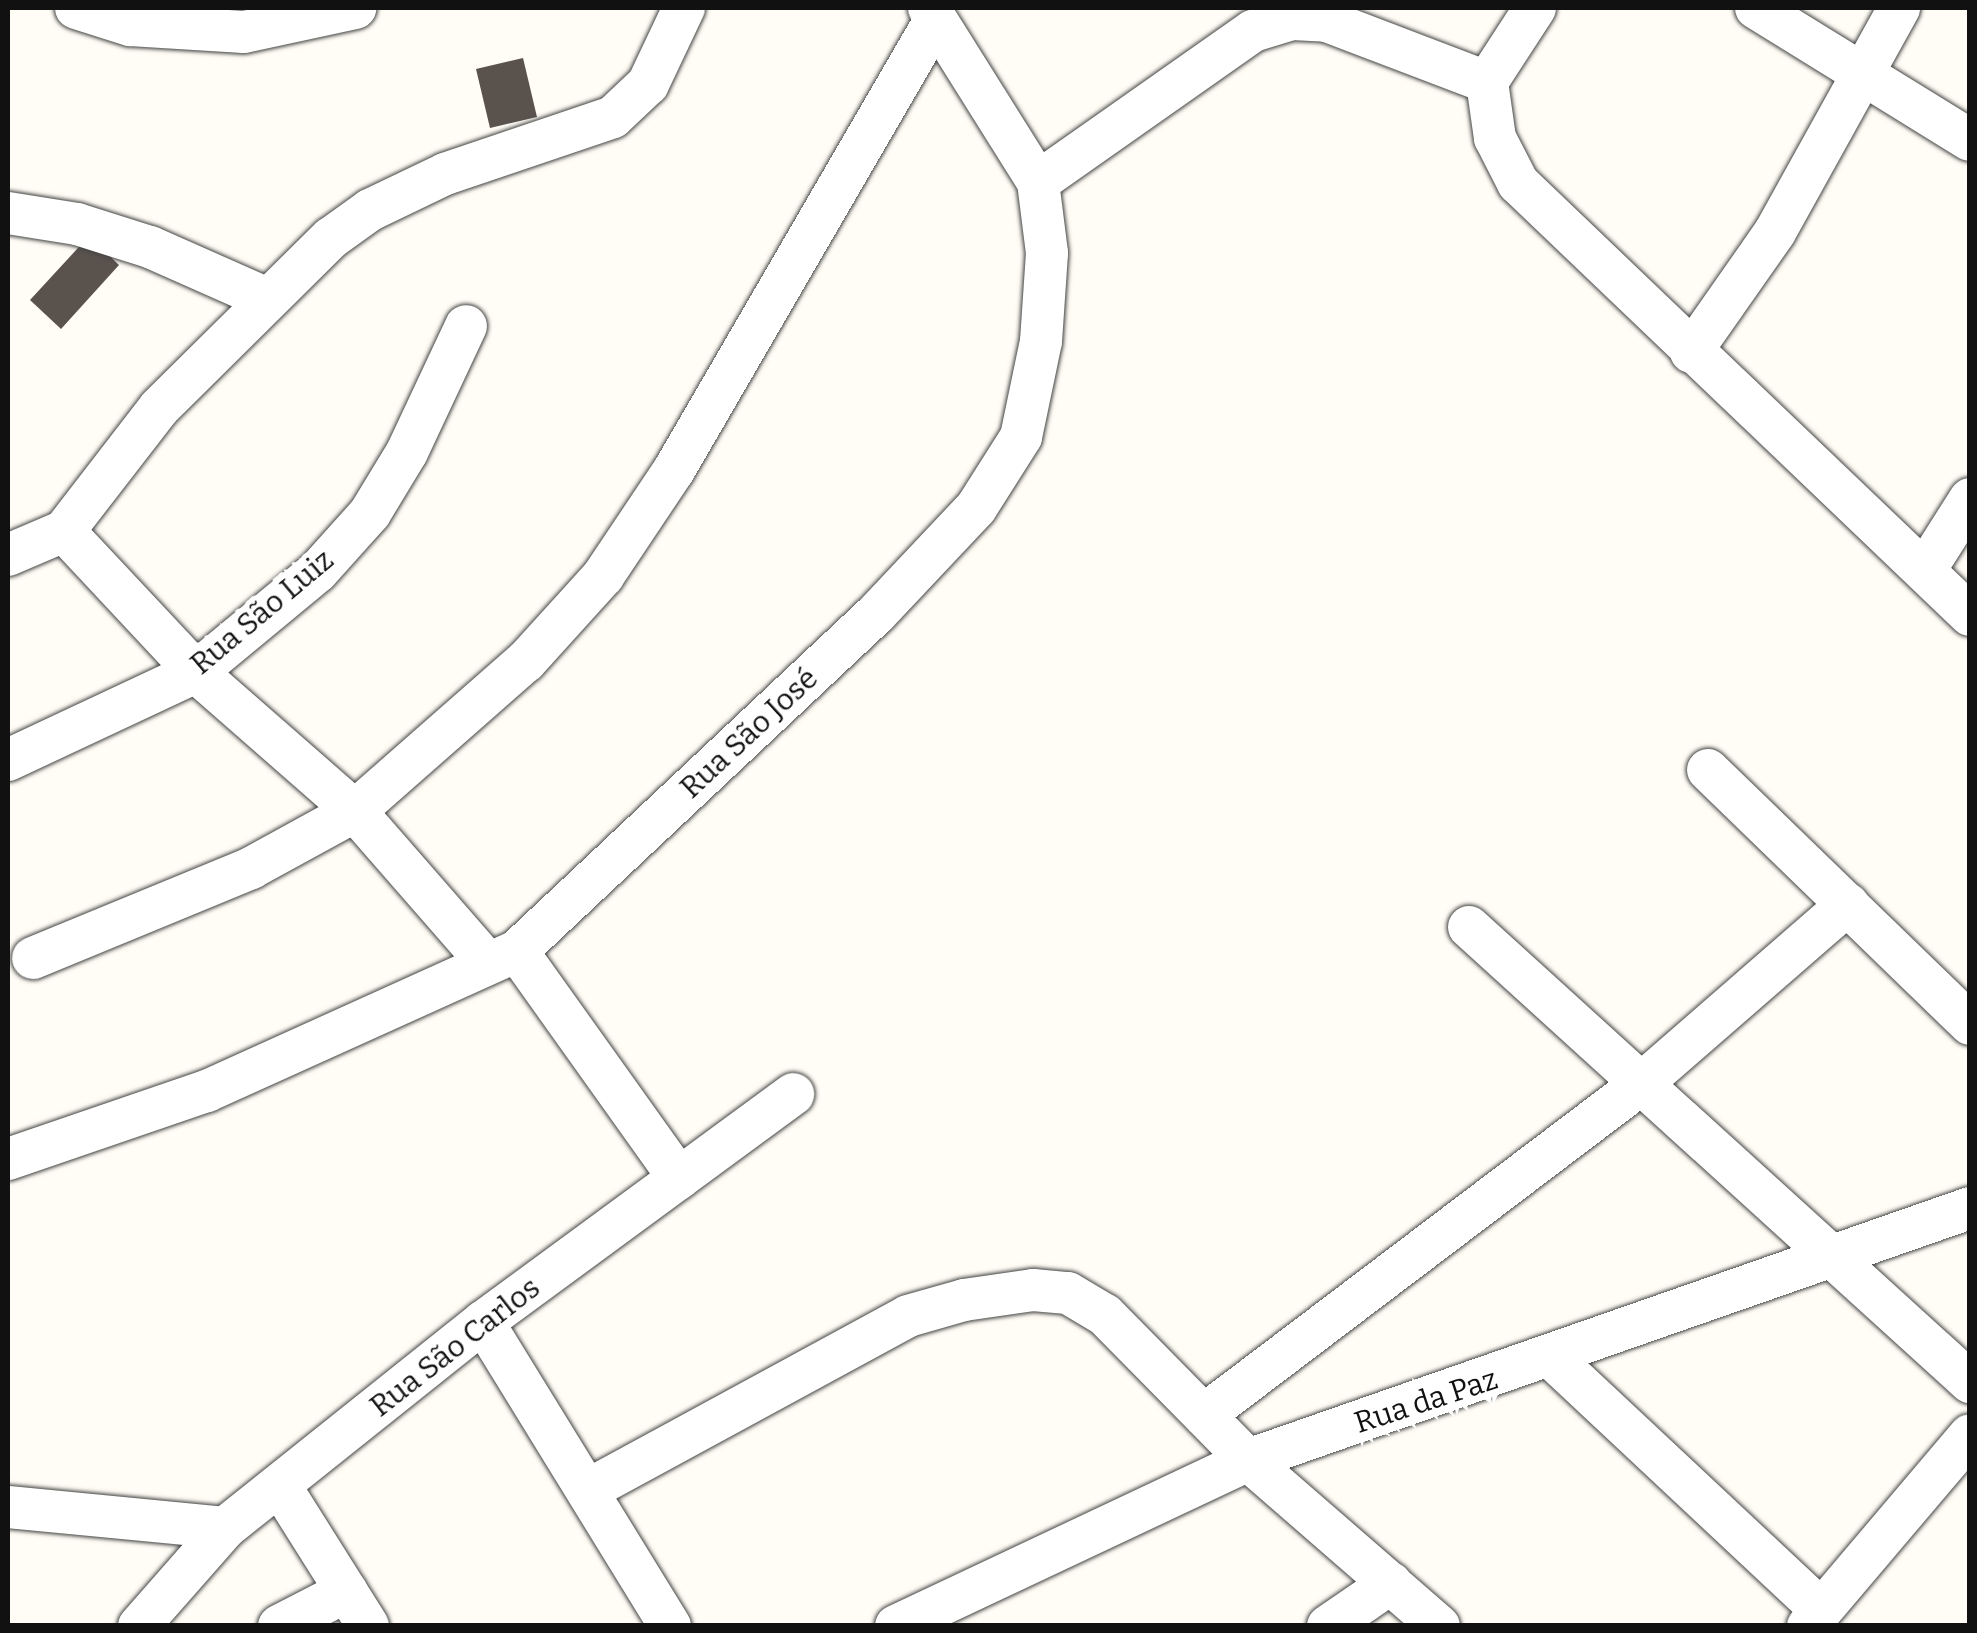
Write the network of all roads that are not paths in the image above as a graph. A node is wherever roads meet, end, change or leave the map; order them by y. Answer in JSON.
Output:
{"nodes":[{"id":1,"x":76,"y":8,"type":"edge"},
{"id":2,"x":354,"y":8,"type":"edge"},
{"id":3,"x":684,"y":8,"type":"edge"},
{"id":4,"x":1535,"y":8,"type":"edge"},
{"id":5,"x":1756,"y":8,"type":"edge"},
{"id":6,"x":1898,"y":8,"type":"edge"},
{"id":7,"x":931,"y":15,"type":"edge"},
{"id":8,"x":1861,"y":74,"type":"junction"},
{"id":9,"x":1487,"y":82,"type":"junction"},
{"id":10,"x":1970,"y":140,"type":"edge"},
{"id":11,"x":1038,"y":182,"type":"junction"},
{"id":12,"x":8,"y":213,"type":"edge"},
{"id":13,"x":265,"y":298,"type":"junction"},
{"id":14,"x":466,"y":326,"type":"dead end"},
{"id":15,"x":1691,"y":352,"type":"junction"},
{"id":16,"x":1970,"y":500,"type":"edge"},
{"id":17,"x":64,"y":531,"type":"junction"},
{"id":18,"x":8,"y":555,"type":"edge"},
{"id":19,"x":1925,"y":570,"type":"junction"},
{"id":20,"x":1970,"y":615,"type":"edge"},
{"id":21,"x":196,"y":672,"type":"junction"},
{"id":22,"x":8,"y":760,"type":"edge"},
{"id":23,"x":1708,"y":770,"type":"dead end"},
{"id":24,"x":355,"y":811,"type":"junction"},
{"id":25,"x":1848,"y":904,"type":"junction"},
{"id":26,"x":1469,"y":928,"type":"dead end"},
{"id":27,"x":501,"y":956,"type":"junction"},
{"id":28,"x":33,"y":958,"type":"dead end"},
{"id":29,"x":1970,"y":1024,"type":"edge"},
{"id":30,"x":1641,"y":1084,"type":"junction"},
{"id":31,"x":793,"y":1094,"type":"dead end"},
{"id":32,"x":8,"y":1159,"type":"edge"},
{"id":33,"x":679,"y":1178,"type":"junction"},
{"id":34,"x":1970,"y":1208,"type":"edge"},
{"id":35,"x":1826,"y":1254,"type":"junction"},
{"id":36,"x":484,"y":1322,"type":"junction"},
{"id":37,"x":1552,"y":1359,"type":"junction"},
{"id":38,"x":1970,"y":1382,"type":"edge"},
{"id":39,"x":1204,"y":1415,"type":"junction"},
{"id":40,"x":1970,"y":1435,"type":"edge"},
{"id":41,"x":1248,"y":1460,"type":"junction"},
{"id":42,"x":280,"y":1486,"type":"junction"},
{"id":43,"x":588,"y":1490,"type":"junction"},
{"id":44,"x":8,"y":1507,"type":"edge"},
{"id":45,"x":225,"y":1528,"type":"junction"},
{"id":46,"x":1391,"y":1584,"type":"junction"},
{"id":47,"x":358,"y":1608,"type":"edge"},
{"id":48,"x":1815,"y":1618,"type":"edge"},
{"id":49,"x":138,"y":1626,"type":"edge"},
{"id":50,"x":280,"y":1626,"type":"edge"},
{"id":51,"x":670,"y":1626,"type":"edge"},
{"id":52,"x":896,"y":1626,"type":"edge"},
{"id":53,"x":1328,"y":1626,"type":"edge"},
{"id":54,"x":1439,"y":1626,"type":"edge"}],
"edges":[{"from":1,"to":2,"type":"street"},
{"from":3,"to":13,"type":"street"},
{"from":4,"to":9,"type":"street"},
{"from":5,"to":8,"type":"street"},
{"from":6,"to":8,"type":"street"},
{"from":7,"to":11,"type":"street","name":"Rua São José"},
{"from":7,"to":24,"type":"street"},
{"from":8,"to":10,"type":"street"},
{"from":8,"to":15,"type":"street"},
{"from":9,"to":11,"type":"street"},
{"from":9,"to":15,"type":"street"},
{"from":11,"to":27,"type":"street","name":"Rua São José"},
{"from":12,"to":13,"type":"street"},
{"from":13,"to":17,"type":"street"},
{"from":14,"to":21,"type":"street","name":"Rua São Luiz"},
{"from":15,"to":19,"type":"street"},
{"from":16,"to":19,"type":"street"},
{"from":17,"to":18,"type":"street"},
{"from":17,"to":21,"type":"street"},
{"from":19,"to":20,"type":"street"},
{"from":21,"to":22,"type":"street","name":"Rua São Luiz"},
{"from":21,"to":24,"type":"street"},
{"from":23,"to":25,"type":"street"},
{"from":24,"to":27,"type":"street"},
{"from":24,"to":28,"type":"street"},
{"from":25,"to":29,"type":"street"},
{"from":25,"to":30,"type":"street"},
{"from":26,"to":30,"type":"street"},
{"from":27,"to":32,"type":"street","name":"Rua São José"},
{"from":27,"to":33,"type":"street"},
{"from":30,"to":35,"type":"street"},
{"from":30,"to":39,"type":"street"},
{"from":31,"to":33,"type":"street","name":"Rua São Carlos"},
{"from":33,"to":36,"type":"street","name":"Rua São Carlos"},
{"from":34,"to":35,"type":"street","name":"Rua da Paz"},
{"from":35,"to":37,"type":"street","name":"Rua da Paz"},
{"from":35,"to":38,"type":"street"},
{"from":36,"to":42,"type":"street","name":"Rua São Carlos"},
{"from":36,"to":43,"type":"street"},
{"from":37,"to":41,"type":"street","name":"Rua da Paz"},
{"from":37,"to":48,"type":"street"},
{"from":39,"to":41,"type":"street"},
{"from":39,"to":43,"type":"street"},
{"from":40,"to":48,"type":"street"},
{"from":41,"to":46,"type":"street"},
{"from":41,"to":52,"type":"street","name":"Rua da Paz"},
{"from":42,"to":45,"type":"street","name":"Rua São Carlos"},
{"from":42,"to":47,"type":"street"},
{"from":43,"to":51,"type":"street"},
{"from":44,"to":45,"type":"street"},
{"from":45,"to":49,"type":"street","name":"Rua São Carlos"},
{"from":46,"to":53,"type":"street"},
{"from":46,"to":54,"type":"street"},
{"from":47,"to":50,"type":"street"}]}
